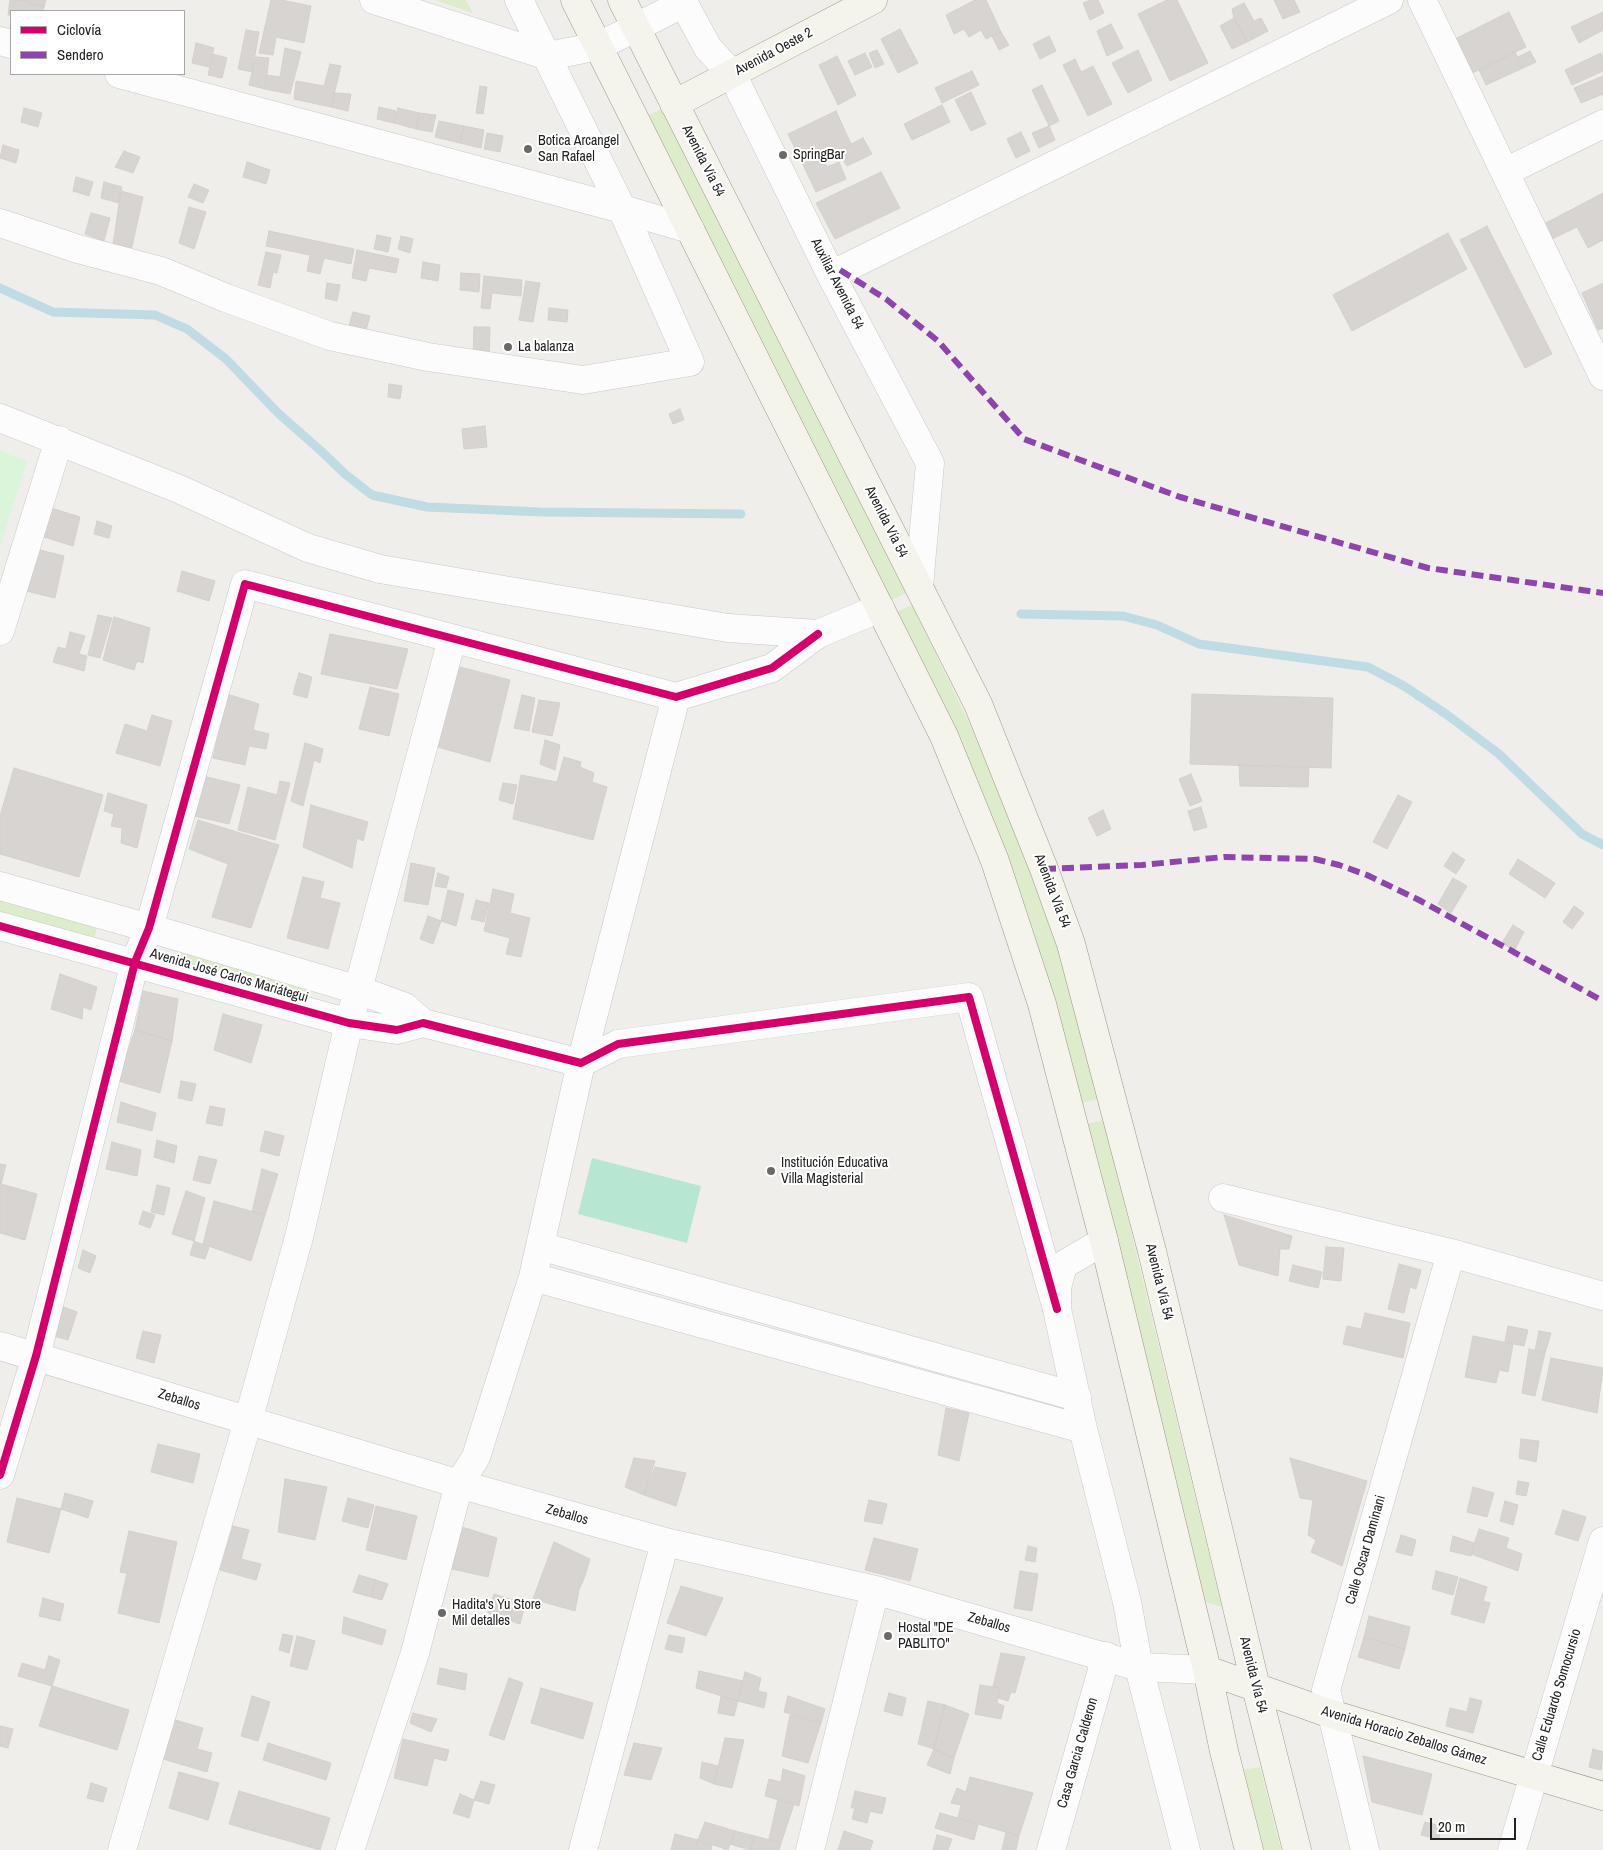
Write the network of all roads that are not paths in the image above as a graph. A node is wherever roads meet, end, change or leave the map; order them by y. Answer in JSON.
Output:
{"nodes":[{"id":1,"x":374,"y":0,"type":"edge"},
{"id":2,"x":519,"y":0,"type":"edge"},
{"id":3,"x":575,"y":0,"type":"edge"},
{"id":4,"x":622,"y":0,"type":"edge"},
{"id":5,"x":1389,"y":0,"type":"edge"},
{"id":6,"x":1422,"y":0,"type":"edge"},
{"id":7,"x":683,"y":1,"type":"edge"},
{"id":8,"x":858,"y":3,"type":"edge"},
{"id":9,"x":636,"y":27,"type":"junction"},
{"id":10,"x":599,"y":46,"type":"junction"},
{"id":11,"x":548,"y":56,"type":"junction"},
{"id":12,"x":732,"y":74,"type":"junction"},
{"id":13,"x":123,"y":75,"type":"edge"},
{"id":14,"x":674,"y":104,"type":"junction"},
{"id":15,"x":1603,"y":124,"type":"edge"},
{"id":16,"x":1505,"y":172,"type":"junction"},
{"id":17,"x":622,"y":209,"type":"junction"},
{"id":18,"x":0,"y":224,"type":"edge"},
{"id":19,"x":690,"y":229,"type":"junction"},
{"id":20,"x":831,"y":275,"type":"junction"},
{"id":21,"x":1601,"y":366,"type":"edge"},
{"id":22,"x":0,"y":418,"type":"edge"},
{"id":23,"x":58,"y":440,"type":"junction"},
{"id":24,"x":919,"y":586,"type":"junction"},
{"id":25,"x":880,"y":608,"type":"junction"},
{"id":26,"x":0,"y":631,"type":"edge"},
{"id":27,"x":818,"y":634,"type":"junction"},
{"id":28,"x":452,"y":639,"type":"junction"},
{"id":29,"x":676,"y":697,"type":"junction"},
{"id":30,"x":0,"y":886,"type":"edge"},
{"id":31,"x":0,"y":926,"type":"edge"},
{"id":32,"x":149,"y":928,"type":"junction"},
{"id":33,"x":135,"y":962,"type":"junction"},
{"id":34,"x":358,"y":990,"type":"junction"},
{"id":35,"x":349,"y":1023,"type":"junction"},
{"id":36,"x":422,"y":1024,"type":"junction"},
{"id":37,"x":581,"y":1063,"type":"junction"},
{"id":38,"x":1223,"y":1198,"type":"dead end"},
{"id":39,"x":1104,"y":1241,"type":"junction"},
{"id":40,"x":540,"y":1246,"type":"junction"},
{"id":41,"x":1451,"y":1253,"type":"junction"},
{"id":42,"x":533,"y":1276,"type":"junction"},
{"id":43,"x":1603,"y":1296,"type":"edge"},
{"id":44,"x":1056,"y":1309,"type":"junction"},
{"id":45,"x":0,"y":1346,"type":"edge"},
{"id":46,"x":36,"y":1356,"type":"junction"},
{"id":47,"x":1077,"y":1397,"type":"junction"},
{"id":48,"x":248,"y":1420,"type":"junction"},
{"id":49,"x":1083,"y":1429,"type":"junction"},
{"id":50,"x":0,"y":1475,"type":"edge"},
{"id":51,"x":459,"y":1484,"type":"junction"},
{"id":52,"x":1603,"y":1541,"type":"edge"},
{"id":53,"x":665,"y":1542,"type":"junction"},
{"id":54,"x":875,"y":1590,"type":"junction"},
{"id":55,"x":1106,"y":1656,"type":"junction"},
{"id":56,"x":1139,"y":1667,"type":"junction"},
{"id":57,"x":1207,"y":1670,"type":"junction"},
{"id":58,"x":1256,"y":1687,"type":"junction"},
{"id":59,"x":1331,"y":1714,"type":"junction"},
{"id":60,"x":1533,"y":1775,"type":"junction"},
{"id":61,"x":1603,"y":1796,"type":"edge"},
{"id":62,"x":122,"y":1850,"type":"edge"},
{"id":63,"x":350,"y":1850,"type":"edge"},
{"id":64,"x":583,"y":1850,"type":"edge"},
{"id":65,"x":810,"y":1850,"type":"edge"},
{"id":66,"x":1051,"y":1850,"type":"edge"},
{"id":67,"x":1186,"y":1850,"type":"edge"},
{"id":68,"x":1249,"y":1850,"type":"edge"},
{"id":69,"x":1297,"y":1850,"type":"edge"},
{"id":70,"x":1365,"y":1850,"type":"edge"},
{"id":71,"x":1512,"y":1850,"type":"edge"}],
"edges":[{"from":1,"to":11,"type":"street"},
{"from":2,"to":11,"type":"street"},
{"from":3,"to":10,"type":"main road"},
{"from":4,"to":9,"type":"main road","name":"Avenida Vía 54"},
{"from":5,"to":20,"type":"street"},
{"from":6,"to":16,"type":"street"},
{"from":7,"to":9,"type":"street"},
{"from":7,"to":12,"type":"street","name":"Auxiliar Avenida 54"},
{"from":8,"to":12,"type":"main road","name":"Avenida Oeste 2"},
{"from":9,"to":10,"type":"street"},
{"from":9,"to":14,"type":"main road","name":"Avenida Vía 54"},
{"from":10,"to":11,"type":"street"},
{"from":10,"to":19,"type":"main road"},
{"from":11,"to":17,"type":"street"},
{"from":12,"to":14,"type":"main road","name":"Avenida Oeste 2"},
{"from":12,"to":20,"type":"street","name":"Auxiliar Avenida 54"},
{"from":13,"to":17,"type":"street"},
{"from":14,"to":24,"type":"main road","name":"Avenida Vía 54"},
{"from":15,"to":16,"type":"street"},
{"from":16,"to":21,"type":"street"},
{"from":17,"to":18,"type":"street"},
{"from":17,"to":19,"type":"street"},
{"from":19,"to":25,"type":"main road"},
{"from":20,"to":24,"type":"street","name":"Auxiliar Avenida 54"},
{"from":22,"to":23,"type":"street"},
{"from":23,"to":26,"type":"street"},
{"from":23,"to":27,"type":"street"},
{"from":24,"to":58,"type":"main road","name":"Avenida Vía 54"},
{"from":25,"to":27,"type":"street"},
{"from":25,"to":39,"type":"main road"},
{"from":27,"to":29,"type":"street"},
{"from":28,"to":29,"type":"street"},
{"from":28,"to":32,"type":"street"},
{"from":28,"to":34,"type":"street"},
{"from":29,"to":37,"type":"street"},
{"from":30,"to":32,"type":"street","name":"Avenida José Carlos Mariátegui"},
{"from":31,"to":33,"type":"street","name":"Avenida José Carlos Mariátegui"},
{"from":32,"to":33,"type":"street"},
{"from":32,"to":34,"type":"street","name":"Avenida José Carlos Mariátegui"},
{"from":33,"to":35,"type":"street","name":"Avenida José Carlos Mariátegui"},
{"from":33,"to":46,"type":"street"},
{"from":34,"to":35,"type":"street"},
{"from":34,"to":36,"type":"street","name":"Avenida José Carlos Mariátegui"},
{"from":35,"to":36,"type":"street","name":"Avenida José Carlos Mariátegui"},
{"from":35,"to":48,"type":"street"},
{"from":36,"to":37,"type":"street"},
{"from":37,"to":40,"type":"street"},
{"from":37,"to":44,"type":"street"},
{"from":38,"to":41,"type":"street"},
{"from":39,"to":44,"type":"street"},
{"from":39,"to":57,"type":"main road"},
{"from":40,"to":42,"type":"street"},
{"from":40,"to":47,"type":"street"},
{"from":41,"to":43,"type":"street"},
{"from":41,"to":59,"type":"street","name":"Calle Oscar Daminani"},
{"from":42,"to":49,"type":"street"},
{"from":42,"to":51,"type":"street"},
{"from":44,"to":47,"type":"street"},
{"from":45,"to":46,"type":"street","name":"Zeballos"},
{"from":46,"to":48,"type":"street","name":"Zeballos"},
{"from":46,"to":50,"type":"street"},
{"from":47,"to":49,"type":"street"},
{"from":48,"to":51,"type":"street","name":"Zeballos"},
{"from":48,"to":62,"type":"street"},
{"from":49,"to":56,"type":"street"},
{"from":51,"to":53,"type":"street","name":"Zeballos"},
{"from":51,"to":63,"type":"street"},
{"from":52,"to":60,"type":"street","name":"Calle Eduardo Somocursio"},
{"from":53,"to":54,"type":"street","name":"Zeballos"},
{"from":53,"to":64,"type":"street"},
{"from":54,"to":55,"type":"street","name":"Zeballos"},
{"from":54,"to":65,"type":"street"},
{"from":55,"to":56,"type":"street","name":"Zeballos"},
{"from":55,"to":66,"type":"street","name":"Casa Garcia Calderon"},
{"from":56,"to":57,"type":"street","name":"Zeballos"},
{"from":56,"to":67,"type":"street"},
{"from":57,"to":58,"type":"main road","name":"Avenida Horacio Zeballos Gámez"},
{"from":57,"to":68,"type":"main road"},
{"from":58,"to":59,"type":"main road","name":"Avenida Horacio Zeballos Gámez"},
{"from":58,"to":69,"type":"main road","name":"Avenida Vía 54"},
{"from":59,"to":60,"type":"main road","name":"Avenida Horacio Zeballos Gámez"},
{"from":59,"to":70,"type":"street","name":"Calle Oscar Daminani"},
{"from":60,"to":61,"type":"main road","name":"Avenida Horacio Zeballos Gámez"},
{"from":60,"to":71,"type":"street","name":"Calle Eduardo Somocursio"}]}
